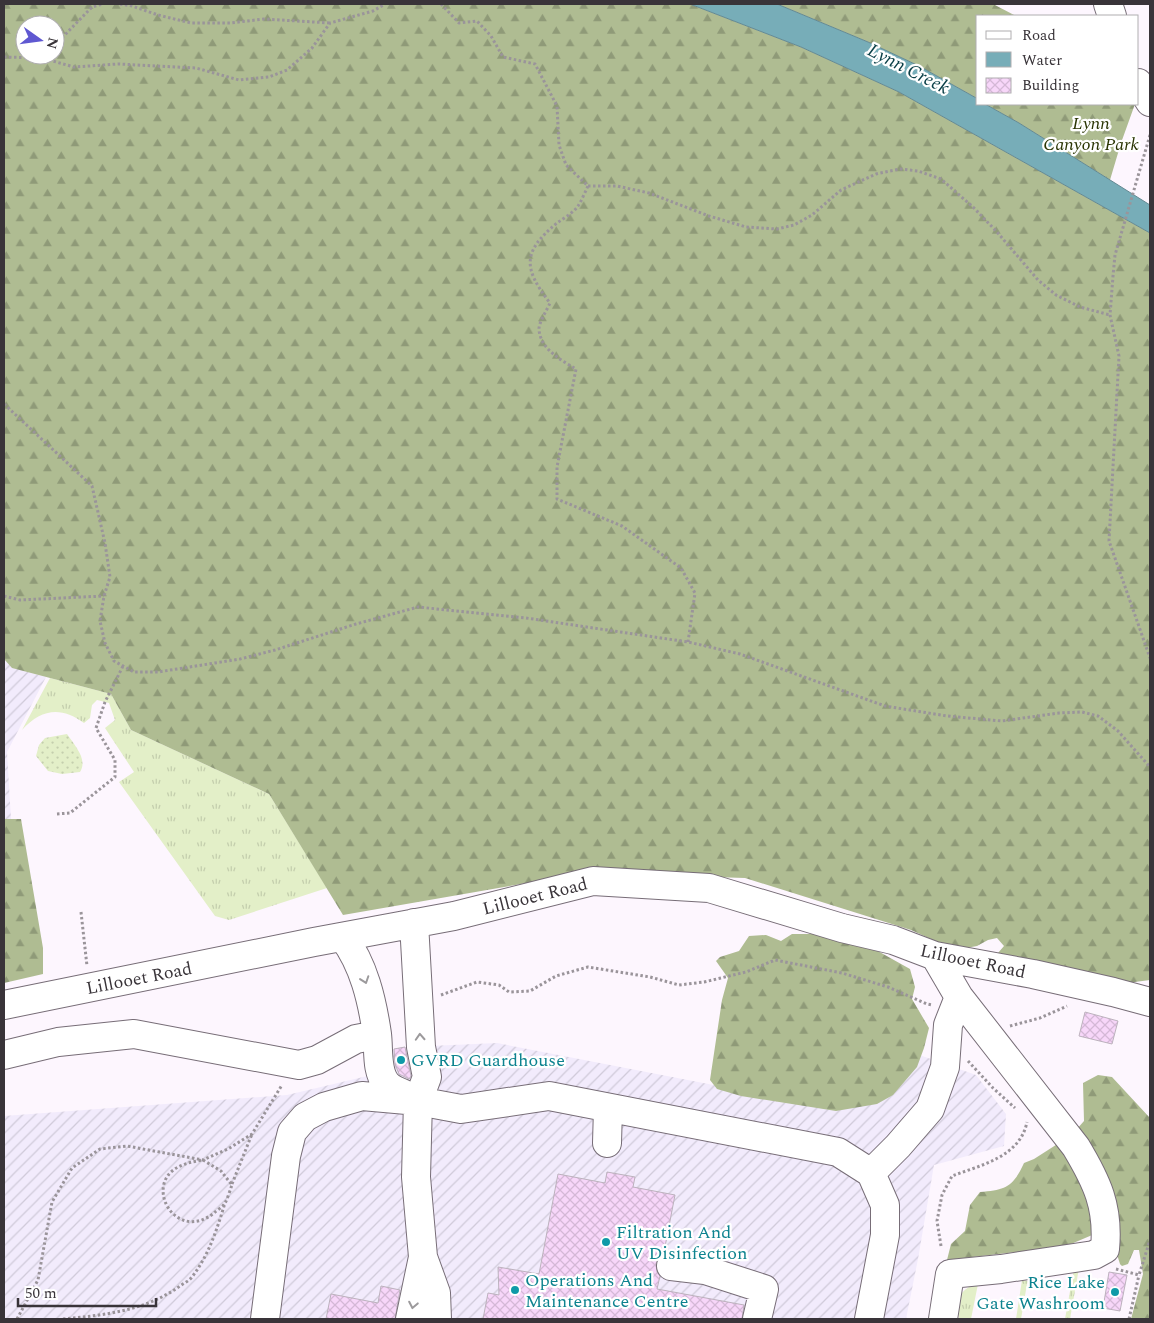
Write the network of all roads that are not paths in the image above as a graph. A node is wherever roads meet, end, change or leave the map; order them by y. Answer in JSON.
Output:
{"nodes":[{"id":1,"x":1139,"y":85,"type":"edge"},
{"id":2,"x":1150,"y":102,"type":"edge"},
{"id":3,"x":414,"y":923,"type":"junction"},
{"id":4,"x":343,"y":937,"type":"junction"},
{"id":5,"x":935,"y":956,"type":"junction"},
{"id":6,"x":960,"y":997,"type":"junction"},
{"id":7,"x":1150,"y":1002,"type":"edge"},
{"id":8,"x":4,"y":1005,"type":"edge"},
{"id":9,"x":377,"y":1035,"type":"junction"},
{"id":10,"x":4,"y":1055,"type":"edge"},
{"id":11,"x":418,"y":1101,"type":"junction"},
{"id":12,"x":608,"y":1108,"type":"junction"},
{"id":13,"x":607,"y":1143,"type":"dead end"},
{"id":14,"x":872,"y":1173,"type":"junction"},
{"id":15,"x":423,"y":1257,"type":"junction"},
{"id":16,"x":671,"y":1266,"type":"dead end"},
{"id":17,"x":266,"y":1319,"type":"edge"},
{"id":18,"x":410,"y":1319,"type":"edge"},
{"id":19,"x":437,"y":1319,"type":"edge"},
{"id":20,"x":757,"y":1319,"type":"edge"},
{"id":21,"x":870,"y":1319,"type":"edge"},
{"id":22,"x":943,"y":1319,"type":"edge"}],
"edges":[{"from":1,"to":2,"type":"street"},
{"from":3,"to":4,"type":"street","name":"Lillooet Road"},
{"from":3,"to":5,"type":"street","name":"Lillooet Road"},
{"from":11,"to":3,"type":"street","one_way":true},
{"from":4,"to":8,"type":"street","name":"Lillooet Road"},
{"from":4,"to":9,"type":"street","one_way":true},
{"from":5,"to":6,"type":"street"},
{"from":5,"to":7,"type":"street","name":"Lillooet Road"},
{"from":6,"to":14,"type":"street"},
{"from":6,"to":22,"type":"street"},
{"from":9,"to":10,"type":"street"},
{"from":9,"to":11,"type":"street"},
{"from":11,"to":12,"type":"street"},
{"from":11,"to":15,"type":"street"},
{"from":11,"to":17,"type":"street"},
{"from":12,"to":13,"type":"street"},
{"from":12,"to":14,"type":"street"},
{"from":14,"to":21,"type":"street"},
{"from":15,"to":18,"type":"street","one_way":true},
{"from":15,"to":19,"type":"street"},
{"from":16,"to":20,"type":"street"}]}
